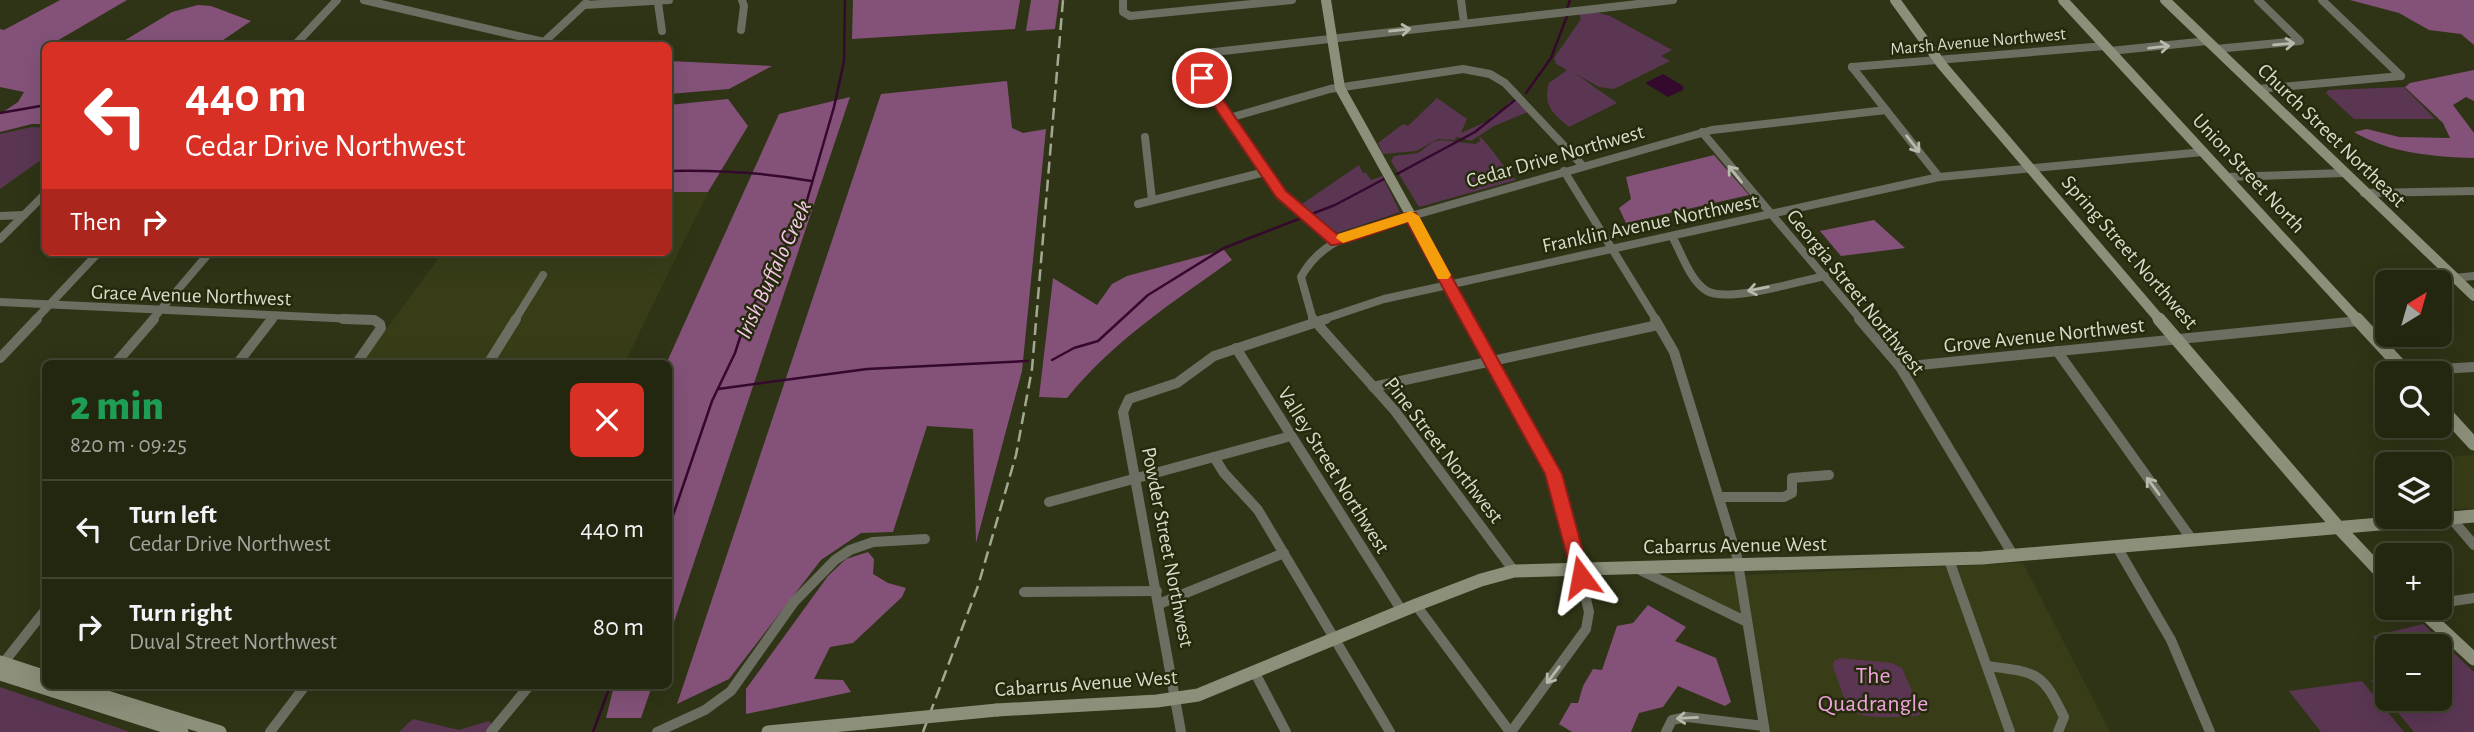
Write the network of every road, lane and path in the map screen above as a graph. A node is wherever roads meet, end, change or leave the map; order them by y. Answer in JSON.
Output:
{"nodes":[{"id":1,"x":337,"y":0,"type":"edge"},
{"id":2,"x":364,"y":0,"type":"edge"},
{"id":3,"x":668,"y":0,"type":"edge"},
{"id":4,"x":742,"y":0,"type":"edge"},
{"id":5,"x":1123,"y":0,"type":"edge"},
{"id":6,"x":1292,"y":0,"type":"edge"},
{"id":7,"x":1326,"y":0,"type":"edge"},
{"id":8,"x":1461,"y":0,"type":"edge"},
{"id":9,"x":1673,"y":0,"type":"edge"},
{"id":10,"x":1895,"y":0,"type":"edge"},
{"id":11,"x":2063,"y":0,"type":"edge"},
{"id":12,"x":2165,"y":0,"type":"edge"},
{"id":13,"x":2258,"y":0,"type":"edge"},
{"id":14,"x":2322,"y":0,"type":"edge"},
{"id":15,"x":1651,"y":1,"type":"edge"},
{"id":16,"x":586,"y":2,"type":"edge"},
{"id":17,"x":658,"y":3,"type":"junction"},
{"id":18,"x":1464,"y":23,"type":"junction"},
{"id":19,"x":741,"y":30,"type":"dead end"},
{"id":20,"x":662,"y":31,"type":"dead end"},
{"id":21,"x":1332,"y":37,"type":"junction"},
{"id":22,"x":298,"y":42,"type":"edge"},
{"id":23,"x":535,"y":42,"type":"edge"},
{"id":24,"x":546,"y":42,"type":"edge"},
{"id":25,"x":2212,"y":45,"type":"junction"},
{"id":26,"x":2108,"y":48,"type":"junction"},
{"id":27,"x":1939,"y":60,"type":"junction"},
{"id":28,"x":1340,"y":88,"type":"junction"},
{"id":29,"x":2258,"y":89,"type":"junction"},
{"id":30,"x":1886,"y":110,"type":"junction"},
{"id":31,"x":1229,"y":118,"type":"junction"},
{"id":32,"x":1702,"y":132,"type":"junction"},
{"id":33,"x":1145,"y":137,"type":"dead end"},
{"id":34,"x":2203,"y":152,"type":"junction"},
{"id":35,"x":1583,"y":166,"type":"junction"},
{"id":36,"x":2029,"y":168,"type":"junction"},
{"id":37,"x":1265,"y":172,"type":"junction"},
{"id":38,"x":1564,"y":172,"type":"junction"},
{"id":39,"x":2344,"y":173,"type":"junction"},
{"id":40,"x":1939,"y":177,"type":"junction"},
{"id":41,"x":2227,"y":177,"type":"junction"},
{"id":42,"x":2474,"y":191,"type":"edge"},
{"id":43,"x":2364,"y":193,"type":"junction"},
{"id":44,"x":42,"y":197,"type":"edge"},
{"id":45,"x":1152,"y":200,"type":"junction"},
{"id":46,"x":1138,"y":204,"type":"dead end"},
{"id":47,"x":24,"y":215,"type":"junction"},
{"id":48,"x":1769,"y":215,"type":"junction"},
{"id":49,"x":0,"y":216,"type":"edge"},
{"id":50,"x":1411,"y":216,"type":"junction"},
{"id":51,"x":1672,"y":236,"type":"junction"},
{"id":52,"x":0,"y":239,"type":"edge"},
{"id":53,"x":1336,"y":241,"type":"junction"},
{"id":54,"x":1613,"y":248,"type":"junction"},
{"id":55,"x":95,"y":256,"type":"edge"},
{"id":56,"x":207,"y":256,"type":"edge"},
{"id":57,"x":543,"y":275,"type":"dead end"},
{"id":58,"x":1825,"y":276,"type":"junction"},
{"id":59,"x":2474,"y":276,"type":"edge"},
{"id":60,"x":2455,"y":278,"type":"junction"},
{"id":61,"x":1448,"y":284,"type":"junction"},
{"id":62,"x":2474,"y":296,"type":"edge"},
{"id":63,"x":0,"y":302,"type":"edge"},
{"id":64,"x":50,"y":306,"type":"junction"},
{"id":65,"x":161,"y":311,"type":"junction"},
{"id":66,"x":274,"y":316,"type":"junction"},
{"id":67,"x":2358,"y":321,"type":"junction"},
{"id":68,"x":1314,"y":322,"type":"junction"},
{"id":69,"x":380,"y":324,"type":"joint"},
{"id":70,"x":1658,"y":325,"type":"junction"},
{"id":71,"x":2178,"y":338,"type":"junction"},
{"id":72,"x":1236,"y":348,"type":"junction"},
{"id":73,"x":2057,"y":351,"type":"junction"},
{"id":74,"x":0,"y":358,"type":"edge"},
{"id":75,"x":118,"y":360,"type":"edge"},
{"id":76,"x":240,"y":360,"type":"edge"},
{"id":77,"x":359,"y":360,"type":"edge"},
{"id":78,"x":490,"y":360,"type":"edge"},
{"id":79,"x":2396,"y":361,"type":"edge"},
{"id":80,"x":1492,"y":363,"type":"junction"},
{"id":81,"x":2474,"y":367,"type":"edge"},
{"id":82,"x":1900,"y":368,"type":"junction"},
{"id":83,"x":2452,"y":369,"type":"edge"},
{"id":84,"x":1373,"y":387,"type":"junction"},
{"id":85,"x":1125,"y":403,"type":"joint"},
{"id":86,"x":2452,"y":420,"type":"edge"},
{"id":87,"x":1292,"y":436,"type":"junction"},
{"id":88,"x":2474,"y":444,"type":"edge"},
{"id":89,"x":1214,"y":457,"type":"junction"},
{"id":90,"x":1829,"y":475,"type":"dead end"},
{"id":91,"x":1136,"y":479,"type":"junction"},
{"id":92,"x":1719,"y":497,"type":"junction"},
{"id":93,"x":1049,"y":502,"type":"dead end"},
{"id":94,"x":2474,"y":516,"type":"edge"},
{"id":95,"x":2452,"y":518,"type":"edge"},
{"id":96,"x":2452,"y":519,"type":"edge"},
{"id":97,"x":2375,"y":525,"type":"edge"},
{"id":98,"x":2339,"y":528,"type":"junction"},
{"id":99,"x":925,"y":539,"type":"dead end"},
{"id":100,"x":2193,"y":541,"type":"junction"},
{"id":101,"x":2474,"y":545,"type":"edge"},
{"id":102,"x":2118,"y":547,"type":"junction"},
{"id":103,"x":1284,"y":553,"type":"junction"},
{"id":104,"x":2012,"y":555,"type":"junction"},
{"id":105,"x":1949,"y":560,"type":"junction"},
{"id":106,"x":1738,"y":566,"type":"junction"},
{"id":107,"x":2375,"y":566,"type":"edge"},
{"id":108,"x":1636,"y":568,"type":"junction"},
{"id":109,"x":1579,"y":569,"type":"junction"},
{"id":110,"x":1514,"y":571,"type":"junction"},
{"id":111,"x":1157,"y":591,"type":"junction"},
{"id":112,"x":1024,"y":593,"type":"dead end"},
{"id":113,"x":2474,"y":598,"type":"edge"},
{"id":114,"x":2452,"y":601,"type":"edge"},
{"id":115,"x":1159,"y":604,"type":"junction"},
{"id":116,"x":1409,"y":608,"type":"junction"},
{"id":117,"x":42,"y":614,"type":"edge"},
{"id":118,"x":2432,"y":620,"type":"edge"},
{"id":119,"x":1747,"y":622,"type":"junction"},
{"id":120,"x":1333,"y":638,"type":"junction"},
{"id":121,"x":2474,"y":659,"type":"edge"},
{"id":122,"x":1987,"y":666,"type":"junction"},
{"id":123,"x":1,"y":667,"type":"edge"},
{"id":124,"x":1254,"y":671,"type":"junction"},
{"id":125,"x":42,"y":676,"type":"edge"},
{"id":126,"x":42,"y":682,"type":"edge"},
{"id":127,"x":62,"y":689,"type":"edge"},
{"id":128,"x":81,"y":689,"type":"edge"},
{"id":129,"x":304,"y":689,"type":"edge"},
{"id":130,"x":527,"y":689,"type":"edge"},
{"id":131,"x":1176,"y":699,"type":"junction"},
{"id":132,"x":511,"y":709,"type":"junction"},
{"id":133,"x":1764,"y":729,"type":"edge"},
{"id":134,"x":182,"y":732,"type":"edge"},
{"id":135,"x":220,"y":732,"type":"edge"},
{"id":136,"x":270,"y":732,"type":"edge"},
{"id":137,"x":491,"y":732,"type":"edge"},
{"id":138,"x":498,"y":732,"type":"edge"},
{"id":139,"x":657,"y":732,"type":"edge"},
{"id":140,"x":768,"y":732,"type":"edge"},
{"id":141,"x":1181,"y":732,"type":"edge"},
{"id":142,"x":1286,"y":732,"type":"edge"},
{"id":143,"x":1390,"y":732,"type":"edge"},
{"id":144,"x":1510,"y":732,"type":"edge"},
{"id":145,"x":1666,"y":732,"type":"edge"},
{"id":146,"x":2010,"y":732,"type":"edge"},
{"id":147,"x":2058,"y":732,"type":"edge"},
{"id":148,"x":2210,"y":732,"type":"edge"}],
"edges":[{"from":1,"to":22,"type":"street"},
{"from":2,"to":23,"type":"street"},
{"from":3,"to":17,"type":"street"},
{"from":4,"to":19,"type":"street"},
{"from":5,"to":6,"type":"street"},
{"from":7,"to":21,"type":"street"},
{"from":8,"to":18,"type":"street"},
{"from":9,"to":15,"type":"street"},
{"from":10,"to":27,"type":"street","name":"Spring Street Northwest"},
{"from":11,"to":26,"type":"street","name":"Union Street North"},
{"from":12,"to":25,"type":"street","name":"Church Street Northeast"},
{"from":25,"to":13,"type":"street","name":"Marsh Avenue Northwest","one_way":true},
{"from":14,"to":29,"type":"street"},
{"from":15,"to":18,"type":"street"},
{"from":16,"to":17,"type":"street"},
{"from":16,"to":24,"type":"street"},
{"from":17,"to":20,"type":"street"},
{"from":21,"to":18,"type":"street","one_way":true},
{"from":21,"to":28,"type":"street"},
{"from":21,"to":31,"type":"street"},
{"from":26,"to":25,"type":"street","name":"Marsh Avenue Northwest","one_way":true},
{"from":25,"to":29,"type":"street","name":"Church Street Northeast"},
{"from":26,"to":27,"type":"street","name":"Marsh Avenue Northwest"},
{"from":26,"to":34,"type":"street","name":"Union Street North"},
{"from":27,"to":30,"type":"street","name":"Marsh Avenue Northwest"},
{"from":27,"to":36,"type":"street","name":"Spring Street Northwest"},
{"from":28,"to":31,"type":"street"},
{"from":28,"to":35,"type":"street"},
{"from":28,"to":50,"type":"street"},
{"from":29,"to":39,"type":"street","name":"Church Street Northeast"},
{"from":30,"to":32,"type":"street","name":"Cedar Drive Northwest"},
{"from":30,"to":40,"type":"street","one_way":true},
{"from":31,"to":37,"type":"street"},
{"from":32,"to":35,"type":"street","name":"Cedar Drive Northwest"},
{"from":48,"to":32,"type":"street","name":"Georgia Street Northwest","one_way":true},
{"from":33,"to":45,"type":"street"},
{"from":34,"to":36,"type":"street","name":"Franklin Avenue Northwest"},
{"from":34,"to":41,"type":"street","name":"Union Street North"},
{"from":35,"to":38,"type":"street","name":"Cedar Drive Northwest"},
{"from":36,"to":40,"type":"street","name":"Franklin Avenue Northwest"},
{"from":36,"to":71,"type":"street","name":"Spring Street Northwest"},
{"from":37,"to":45,"type":"street"},
{"from":37,"to":53,"type":"street"},
{"from":38,"to":50,"type":"street","name":"Cedar Drive Northwest"},
{"from":38,"to":54,"type":"street"},
{"from":39,"to":41,"type":"street"},
{"from":39,"to":43,"type":"street","name":"Church Street Northeast"},
{"from":40,"to":48,"type":"street","name":"Franklin Avenue Northwest"},
{"from":41,"to":67,"type":"street","name":"Union Street North"},
{"from":42,"to":43,"type":"street"},
{"from":43,"to":60,"type":"street","name":"Church Street Northeast"},
{"from":44,"to":47,"type":"street"},
{"from":45,"to":46,"type":"street"},
{"from":47,"to":49,"type":"street"},
{"from":47,"to":52,"type":"street"},
{"from":48,"to":51,"type":"street","name":"Franklin Avenue Northwest"},
{"from":48,"to":58,"type":"street","name":"Georgia Street Northwest"},
{"from":50,"to":53,"type":"street","name":"Cedar Drive Northwest"},
{"from":50,"to":61,"type":"street"},
{"from":51,"to":54,"type":"street","name":"Franklin Avenue Northwest"},
{"from":58,"to":51,"type":"street","one_way":true},
{"from":53,"to":68,"type":"street","name":"Cedar Drive Northwest"},
{"from":54,"to":61,"type":"street","name":"Franklin Avenue Northwest"},
{"from":54,"to":70,"type":"street"},
{"from":55,"to":64,"type":"street"},
{"from":56,"to":65,"type":"street"},
{"from":57,"to":78,"type":"street"},
{"from":58,"to":82,"type":"street","name":"Georgia Street Northwest"},
{"from":59,"to":60,"type":"street"},
{"from":60,"to":62,"type":"street","name":"Church Street Northeast"},
{"from":61,"to":68,"type":"street","name":"Franklin Avenue Northwest"},
{"from":61,"to":80,"type":"street"},
{"from":63,"to":64,"type":"street","name":"Grace Avenue Northwest"},
{"from":64,"to":65,"type":"street","name":"Grace Avenue Northwest"},
{"from":64,"to":74,"type":"street"},
{"from":65,"to":66,"type":"street","name":"Grace Avenue Northwest"},
{"from":65,"to":75,"type":"street"},
{"from":66,"to":69,"type":"street","name":"Grace Avenue Northwest"},
{"from":66,"to":76,"type":"street"},
{"from":67,"to":71,"type":"street","name":"Grove Avenue Northwest"},
{"from":67,"to":79,"type":"street","name":"Union Street North"},
{"from":68,"to":72,"type":"street","name":"Franklin Avenue Northwest"},
{"from":68,"to":84,"type":"street","name":"Pine Street Northwest"},
{"from":69,"to":77,"type":"street"},
{"from":70,"to":80,"type":"street"},
{"from":70,"to":92,"type":"street"},
{"from":71,"to":73,"type":"street","name":"Grove Avenue Northwest"},
{"from":71,"to":98,"type":"street","name":"Spring Street Northwest"},
{"from":72,"to":85,"type":"street","name":"Franklin Avenue Northwest"},
{"from":72,"to":87,"type":"street","name":"Valley Street Northwest"},
{"from":73,"to":82,"type":"street","name":"Grove Avenue Northwest"},
{"from":100,"to":73,"type":"street","one_way":true},
{"from":80,"to":84,"type":"street"},
{"from":80,"to":109,"type":"street"},
{"from":81,"to":83,"type":"street"},
{"from":82,"to":104,"type":"street","name":"Georgia Street Northwest"},
{"from":84,"to":110,"type":"street","name":"Pine Street Northwest"},
{"from":85,"to":91,"type":"street","name":"Powder Street Northwest"},
{"from":86,"to":88,"type":"street"},
{"from":87,"to":89,"type":"street"},
{"from":87,"to":116,"type":"street","name":"Valley Street Northwest"},
{"from":89,"to":91,"type":"street"},
{"from":89,"to":103,"type":"street"},
{"from":90,"to":92,"type":"street"},
{"from":91,"to":93,"type":"street"},
{"from":91,"to":111,"type":"street","name":"Powder Street Northwest"},
{"from":92,"to":106,"type":"street"},
{"from":94,"to":95,"type":"street","name":"Cabarrus Avenue West"},
{"from":96,"to":101,"type":"street"},
{"from":97,"to":98,"type":"street","name":"Cabarrus Avenue West"},
{"from":98,"to":100,"type":"street","name":"Cabarrus Avenue West"},
{"from":98,"to":107,"type":"street","name":"Spring Street Northwest"},
{"from":99,"to":139,"type":"street"},
{"from":100,"to":102,"type":"street","name":"Cabarrus Avenue West"},
{"from":102,"to":104,"type":"street","name":"Cabarrus Avenue West"},
{"from":102,"to":148,"type":"street"},
{"from":103,"to":115,"type":"street"},
{"from":103,"to":120,"type":"street"},
{"from":104,"to":105,"type":"street","name":"Cabarrus Avenue West"},
{"from":105,"to":106,"type":"street","name":"Cabarrus Avenue West"},
{"from":105,"to":122,"type":"street"},
{"from":106,"to":108,"type":"street","name":"Cabarrus Avenue West"},
{"from":106,"to":119,"type":"street"},
{"from":108,"to":109,"type":"street","name":"Cabarrus Avenue West"},
{"from":108,"to":119,"type":"street"},
{"from":109,"to":110,"type":"street","name":"Cabarrus Avenue West"},
{"from":109,"to":144,"type":"street","one_way":true},
{"from":110,"to":116,"type":"street","name":"Cabarrus Avenue West"},
{"from":111,"to":112,"type":"street"},
{"from":111,"to":115,"type":"street","name":"Powder Street Northwest"},
{"from":113,"to":114,"type":"street"},
{"from":115,"to":131,"type":"street","name":"Powder Street Northwest"},
{"from":116,"to":120,"type":"street","name":"Cabarrus Avenue West"},
{"from":116,"to":144,"type":"street","name":"Valley Street Northwest"},
{"from":117,"to":123,"type":"street"},
{"from":118,"to":121,"type":"street"},
{"from":119,"to":133,"type":"street"},
{"from":120,"to":124,"type":"street","name":"Cabarrus Avenue West"},
{"from":120,"to":143,"type":"street"},
{"from":122,"to":146,"type":"street"},
{"from":122,"to":147,"type":"street"},
{"from":123,"to":125,"type":"street"},
{"from":123,"to":126,"type":"street"},
{"from":124,"to":131,"type":"street","name":"Cabarrus Avenue West"},
{"from":124,"to":142,"type":"street"},
{"from":127,"to":134,"type":"street"},
{"from":128,"to":135,"type":"street"},
{"from":129,"to":136,"type":"street"},
{"from":130,"to":132,"type":"street"},
{"from":131,"to":140,"type":"street","name":"Cabarrus Avenue West","bridge":true},
{"from":131,"to":141,"type":"street","name":"Powder Street Northwest"},
{"from":132,"to":137,"type":"street"},
{"from":132,"to":138,"type":"street"},
{"from":133,"to":145,"type":"street","one_way":true}]}
